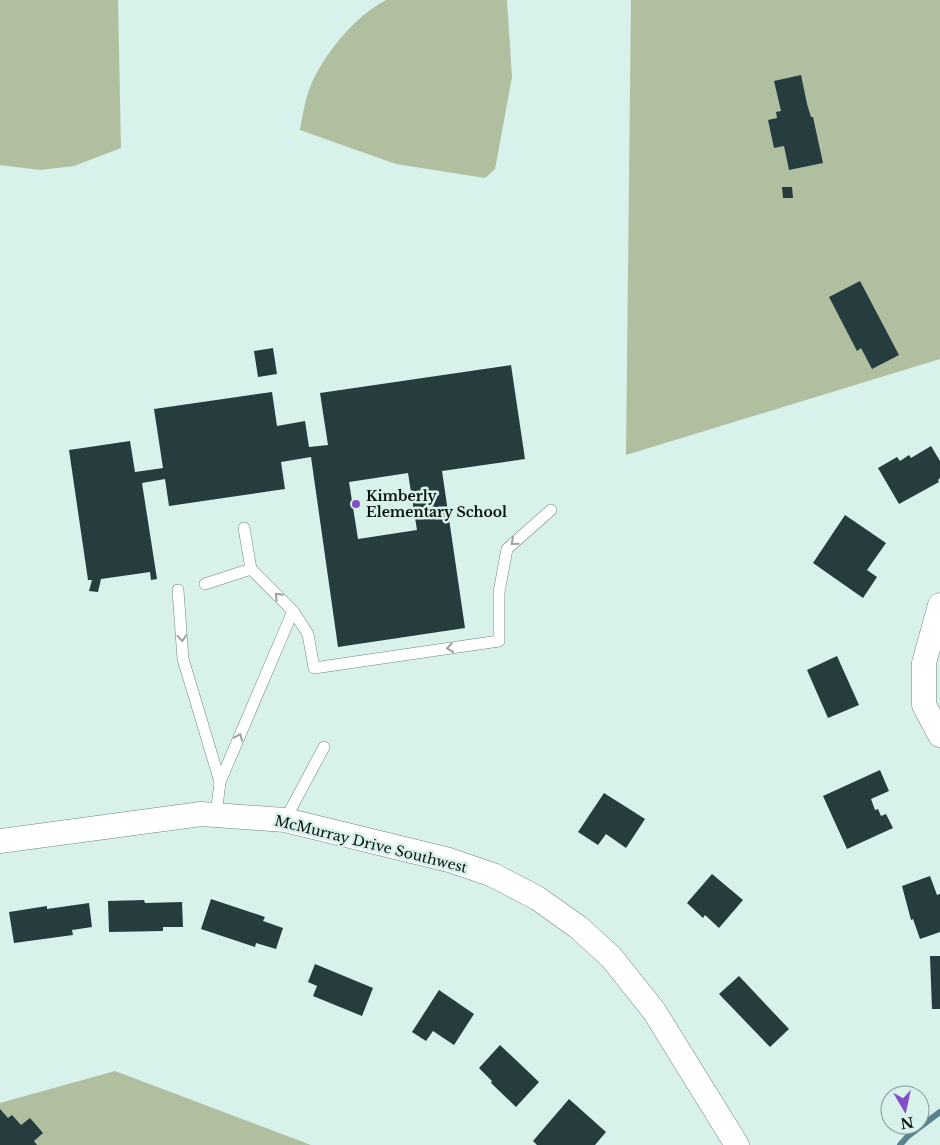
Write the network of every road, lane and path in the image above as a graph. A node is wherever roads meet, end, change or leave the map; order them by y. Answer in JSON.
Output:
{"nodes":[{"id":1,"x":551,"y":510,"type":"dead end"},
{"id":2,"x":244,"y":528,"type":"dead end"},
{"id":3,"x":252,"y":569,"type":"junction"},
{"id":4,"x":205,"y":584,"type":"dead end"},
{"id":5,"x":178,"y":590,"type":"dead end"},
{"id":6,"x":940,"y":605,"type":"edge"},
{"id":7,"x":292,"y":611,"type":"junction"},
{"id":8,"x":940,"y":735,"type":"edge"},
{"id":9,"x":324,"y":748,"type":"dead end"},
{"id":10,"x":220,"y":782,"type":"junction"},
{"id":11,"x":216,"y":815,"type":"junction"},
{"id":12,"x":285,"y":820,"type":"junction"},
{"id":13,"x":0,"y":841,"type":"edge"},
{"id":14,"x":737,"y":1145,"type":"edge"}],
"edges":[{"from":1,"to":7,"type":"lane","one_way":true},
{"from":2,"to":3,"type":"lane"},
{"from":3,"to":4,"type":"lane"},
{"from":7,"to":3,"type":"lane","one_way":true},
{"from":5,"to":10,"type":"lane","one_way":true},
{"from":6,"to":8,"type":"street"},
{"from":10,"to":7,"type":"lane","one_way":true},
{"from":9,"to":12,"type":"lane"},
{"from":10,"to":11,"type":"lane"},
{"from":11,"to":12,"type":"street","name":"McMurray Drive Southwest"},
{"from":11,"to":13,"type":"street","name":"McMurray Drive Southwest"},
{"from":12,"to":14,"type":"street","name":"McMurray Drive Southwest"}]}
